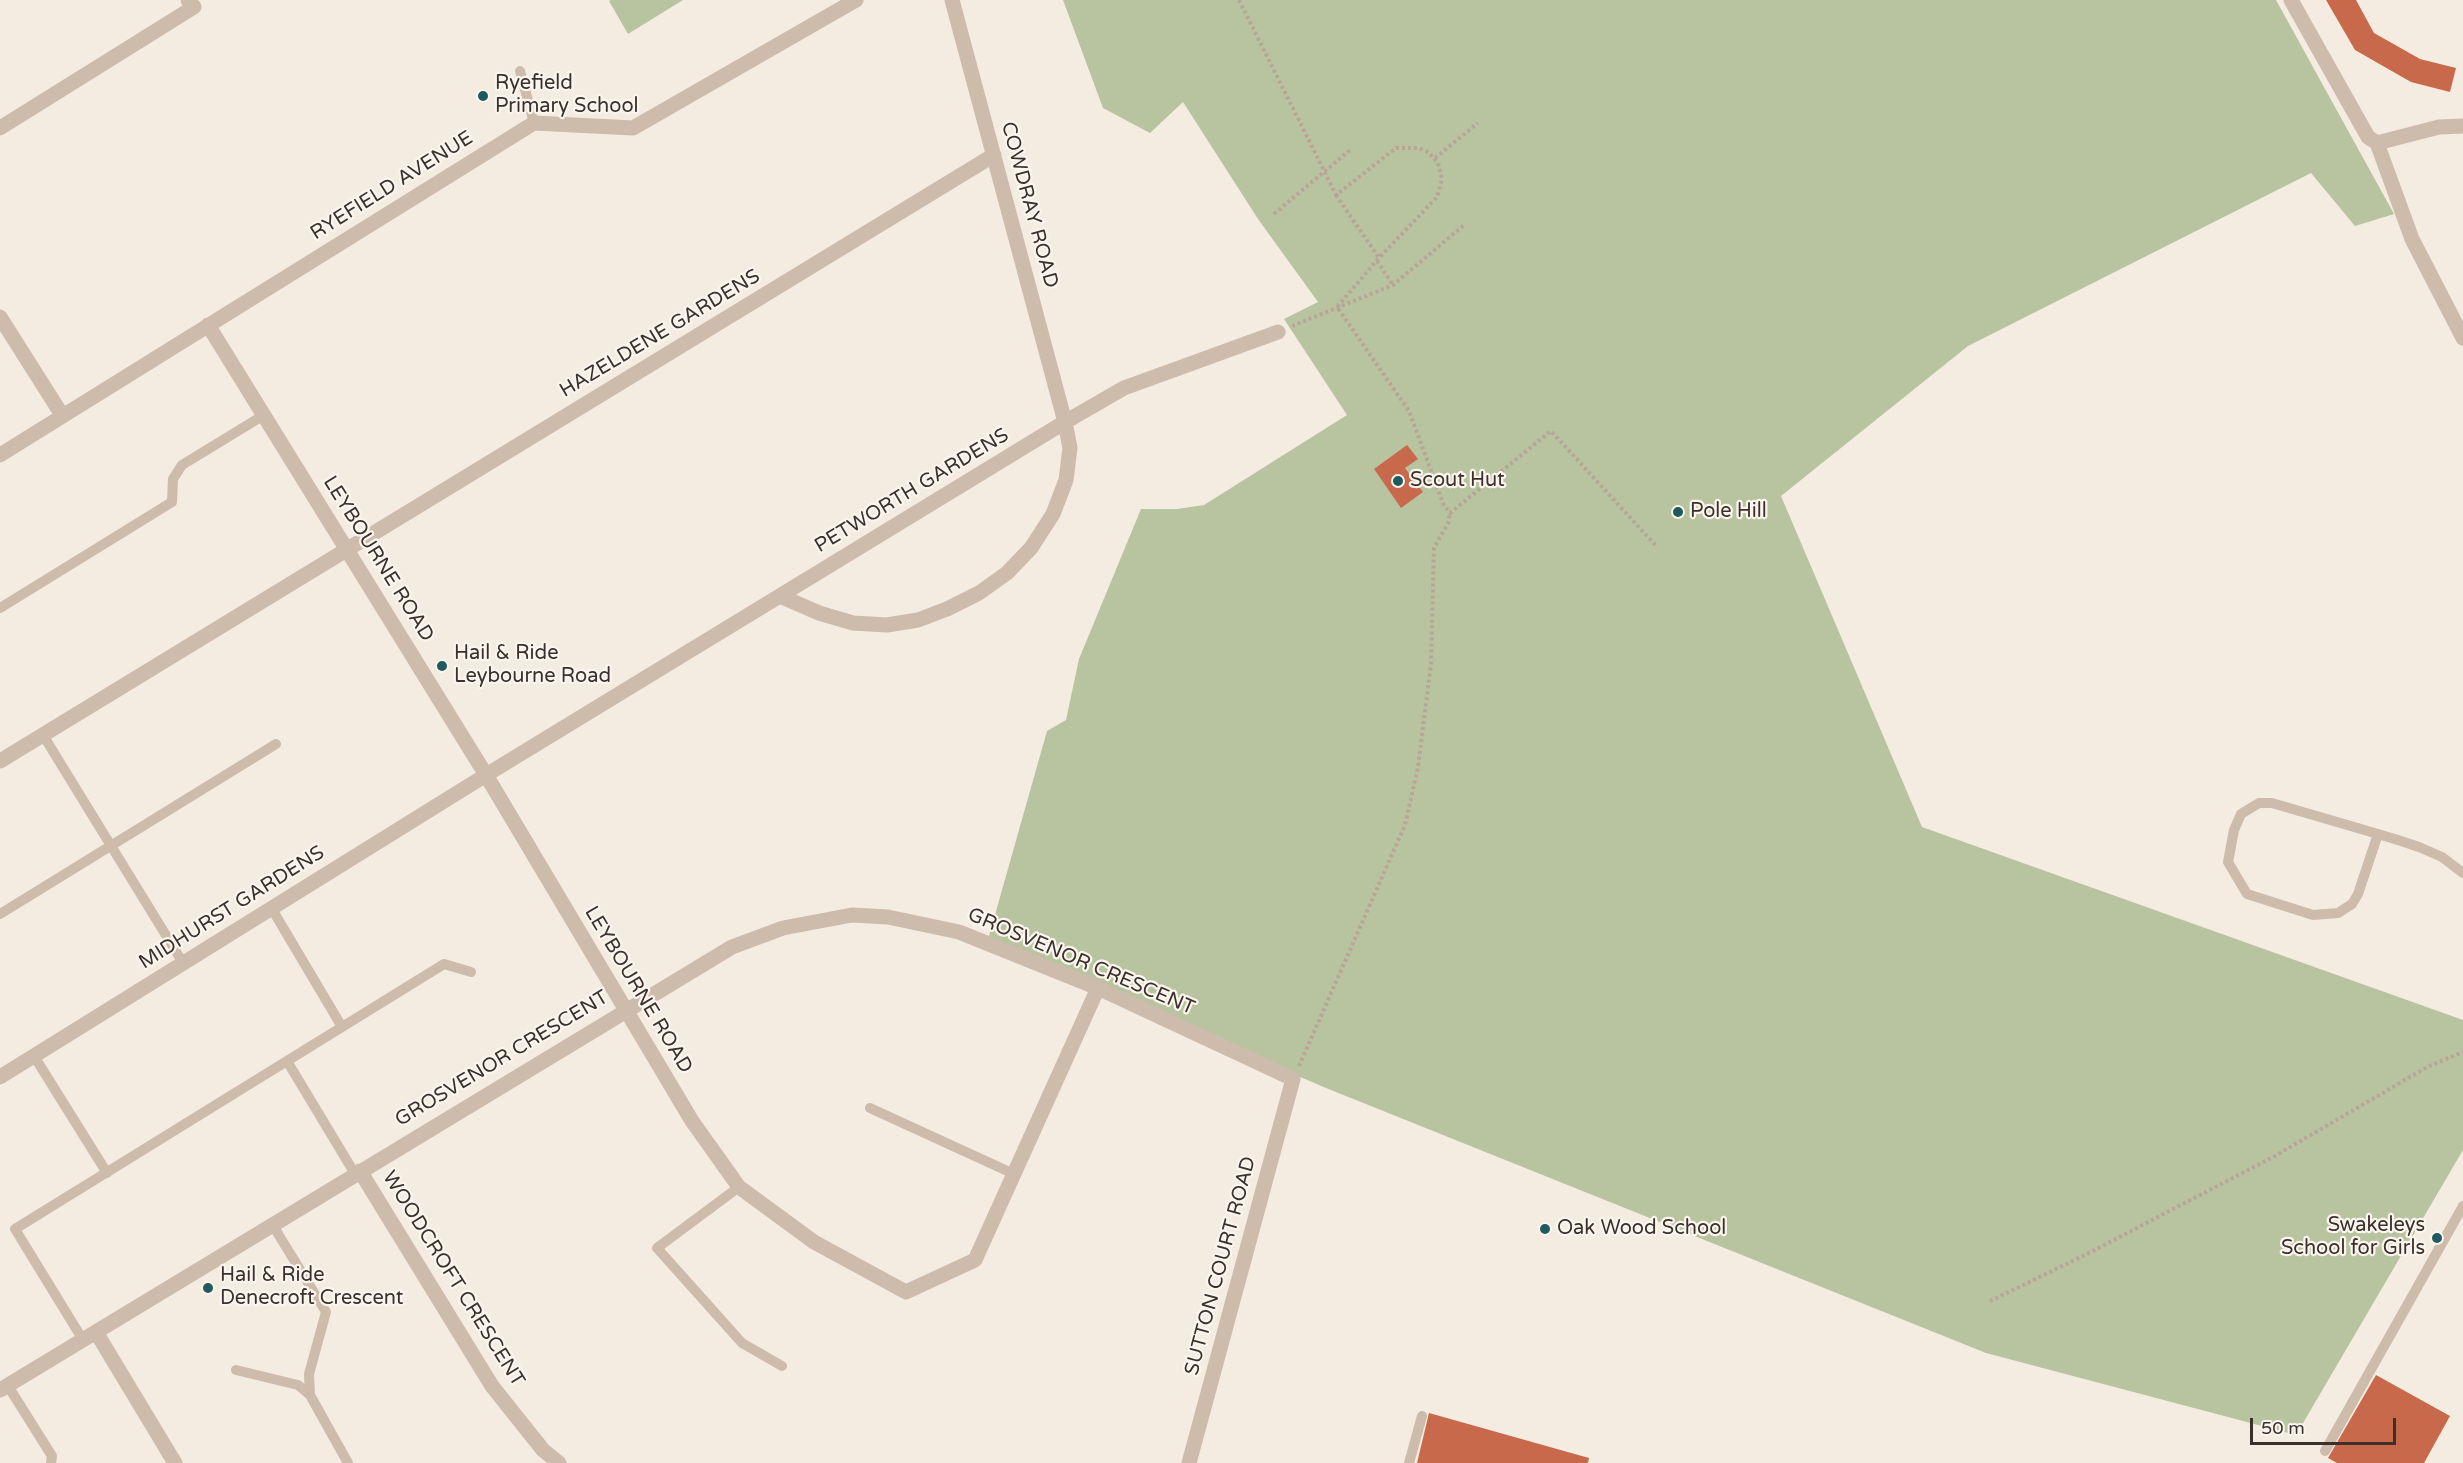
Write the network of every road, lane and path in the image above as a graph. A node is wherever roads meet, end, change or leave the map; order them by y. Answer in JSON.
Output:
{"nodes":[{"id":1,"x":856,"y":0,"type":"edge"},
{"id":2,"x":952,"y":0,"type":"edge"},
{"id":3,"x":1239,"y":0,"type":"edge"},
{"id":4,"x":2290,"y":0,"type":"edge"},
{"id":5,"x":191,"y":3,"type":"edge"},
{"id":6,"x":520,"y":71,"type":"dead end"},
{"id":7,"x":534,"y":123,"type":"junction"},
{"id":8,"x":1478,"y":123,"type":"dead end"},
{"id":9,"x":2463,"y":126,"type":"edge"},
{"id":10,"x":0,"y":128,"type":"edge"},
{"id":11,"x":2377,"y":143,"type":"junction"},
{"id":12,"x":1350,"y":150,"type":"dead end"},
{"id":13,"x":994,"y":155,"type":"junction"},
{"id":14,"x":1435,"y":158,"type":"junction"},
{"id":15,"x":1324,"y":173,"type":"junction"},
{"id":16,"x":1336,"y":195,"type":"junction"},
{"id":17,"x":1274,"y":214,"type":"dead end"},
{"id":18,"x":1464,"y":225,"type":"dead end"},
{"id":19,"x":1378,"y":259,"type":"junction"},
{"id":20,"x":1394,"y":285,"type":"junction"},
{"id":21,"x":1337,"y":308,"type":"junction"},
{"id":22,"x":208,"y":324,"type":"junction"},
{"id":23,"x":2,"y":326,"type":"edge"},
{"id":24,"x":1278,"y":332,"type":"joint"},
{"id":25,"x":2463,"y":338,"type":"edge"},
{"id":26,"x":62,"y":415,"type":"junction"},
{"id":27,"x":264,"y":415,"type":"junction"},
{"id":28,"x":1065,"y":422,"type":"junction"},
{"id":29,"x":0,"y":455,"type":"edge"},
{"id":30,"x":1450,"y":513,"type":"junction"},
{"id":31,"x":1657,"y":547,"type":"dead end"},
{"id":32,"x":347,"y":549,"type":"junction"},
{"id":33,"x":780,"y":596,"type":"junction"},
{"id":34,"x":0,"y":608,"type":"edge"},
{"id":35,"x":43,"y":735,"type":"junction"},
{"id":36,"x":276,"y":744,"type":"dead end"},
{"id":37,"x":0,"y":761,"type":"edge"},
{"id":38,"x":486,"y":775,"type":"junction"},
{"id":39,"x":2378,"y":834,"type":"junction"},
{"id":40,"x":112,"y":846,"type":"junction"},
{"id":41,"x":2463,"y":873,"type":"edge"},
{"id":42,"x":272,"y":909,"type":"junction"},
{"id":43,"x":0,"y":914,"type":"edge"},
{"id":44,"x":183,"y":963,"type":"junction"},
{"id":45,"x":471,"y":972,"type":"dead end"},
{"id":46,"x":1098,"y":988,"type":"junction"},
{"id":47,"x":624,"y":1010,"type":"junction"},
{"id":48,"x":342,"y":1027,"type":"junction"},
{"id":49,"x":2463,"y":1052,"type":"edge"},
{"id":50,"x":34,"y":1056,"type":"junction"},
{"id":51,"x":287,"y":1061,"type":"junction"},
{"id":52,"x":0,"y":1077,"type":"edge"},
{"id":53,"x":1293,"y":1079,"type":"junction"},
{"id":54,"x":870,"y":1108,"type":"dead end"},
{"id":55,"x":358,"y":1172,"type":"junction"},
{"id":56,"x":106,"y":1173,"type":"junction"},
{"id":57,"x":1014,"y":1174,"type":"junction"},
{"id":58,"x":739,"y":1187,"type":"junction"},
{"id":59,"x":2463,"y":1206,"type":"edge"},
{"id":60,"x":272,"y":1224,"type":"junction"},
{"id":61,"x":1990,"y":1301,"type":"dead end"},
{"id":62,"x":89,"y":1336,"type":"junction"},
{"id":63,"x":782,"y":1366,"type":"dead end"},
{"id":64,"x":236,"y":1370,"type":"dead end"},
{"id":65,"x":4,"y":1388,"type":"edge"},
{"id":66,"x":310,"y":1395,"type":"junction"},
{"id":67,"x":1422,"y":1416,"type":"dead end"},
{"id":68,"x":2325,"y":1451,"type":"dead end"},
{"id":69,"x":51,"y":1463,"type":"edge"},
{"id":70,"x":175,"y":1463,"type":"edge"},
{"id":71,"x":348,"y":1463,"type":"edge"},
{"id":72,"x":559,"y":1463,"type":"edge"},
{"id":73,"x":1189,"y":1463,"type":"edge"},
{"id":74,"x":1409,"y":1463,"type":"edge"}],
"edges":[{"from":1,"to":7,"type":"street"},
{"from":2,"to":13,"type":"street","name":"COWDRAY ROAD"},
{"from":3,"to":15,"type":"path"},
{"from":4,"to":11,"type":"street"},
{"from":5,"to":10,"type":"street"},
{"from":6,"to":7,"type":"lane"},
{"from":7,"to":22,"type":"street","name":"RYEFIELD AVENUE"},
{"from":8,"to":14,"type":"path"},
{"from":9,"to":11,"type":"street"},
{"from":11,"to":25,"type":"street"},
{"from":12,"to":15,"type":"path"},
{"from":13,"to":28,"type":"street","name":"COWDRAY ROAD"},
{"from":13,"to":32,"type":"street","name":"HAZELDENE GARDENS"},
{"from":14,"to":16,"type":"path"},
{"from":14,"to":19,"type":"path"},
{"from":15,"to":16,"type":"path"},
{"from":15,"to":17,"type":"path"},
{"from":16,"to":19,"type":"path"},
{"from":18,"to":20,"type":"path"},
{"from":19,"to":20,"type":"path"},
{"from":19,"to":21,"type":"path"},
{"from":20,"to":21,"type":"path"},
{"from":21,"to":24,"type":"path"},
{"from":21,"to":30,"type":"path"},
{"from":22,"to":26,"type":"street","name":"RYEFIELD AVENUE"},
{"from":22,"to":27,"type":"street","name":"LEYBOURNE ROAD"},
{"from":23,"to":26,"type":"street"},
{"from":24,"to":28,"type":"street","name":"PETWORTH GARDENS"},
{"from":26,"to":29,"type":"street","name":"RYEFIELD AVENUE"},
{"from":27,"to":32,"type":"street","name":"LEYBOURNE ROAD"},
{"from":27,"to":34,"type":"lane"},
{"from":28,"to":33,"type":"street","name":"PETWORTH GARDENS"},
{"from":28,"to":33,"type":"street"},
{"from":30,"to":31,"type":"path"},
{"from":30,"to":53,"type":"path"},
{"from":32,"to":35,"type":"street"},
{"from":32,"to":38,"type":"street","name":"LEYBOURNE ROAD"},
{"from":33,"to":38,"type":"street","name":"PETWORTH GARDENS"},
{"from":35,"to":37,"type":"street"},
{"from":35,"to":40,"type":"lane"},
{"from":36,"to":40,"type":"lane"},
{"from":38,"to":42,"type":"street","name":"MIDHURST GARDENS"},
{"from":38,"to":47,"type":"street","name":"LEYBOURNE ROAD"},
{"from":39,"to":39,"type":"lane"},
{"from":39,"to":41,"type":"lane"},
{"from":40,"to":43,"type":"lane"},
{"from":40,"to":44,"type":"lane"},
{"from":42,"to":44,"type":"street","name":"MIDHURST GARDENS"},
{"from":42,"to":48,"type":"lane"},
{"from":44,"to":50,"type":"street","name":"MIDHURST GARDENS"},
{"from":45,"to":48,"type":"lane"},
{"from":46,"to":47,"type":"street","name":"GROSVENOR CRESCENT"},
{"from":46,"to":53,"type":"street","name":"GROSVENOR CRESCENT"},
{"from":46,"to":57,"type":"street","name":"LEYBOURNE ROAD"},
{"from":47,"to":55,"type":"street","name":"GROSVENOR CRESCENT"},
{"from":47,"to":58,"type":"street","name":"LEYBOURNE ROAD"},
{"from":48,"to":51,"type":"lane"},
{"from":49,"to":61,"type":"path"},
{"from":50,"to":52,"type":"street","name":"MIDHURST GARDENS"},
{"from":50,"to":56,"type":"lane"},
{"from":51,"to":55,"type":"lane"},
{"from":51,"to":56,"type":"lane"},
{"from":53,"to":73,"type":"street","name":"SUTTON COURT ROAD"},
{"from":54,"to":57,"type":"lane"},
{"from":55,"to":60,"type":"street","name":"GROSVENOR CRESCENT"},
{"from":55,"to":72,"type":"street","name":"WOODCROFT CRESCENT"},
{"from":56,"to":62,"type":"lane"},
{"from":57,"to":58,"type":"street","name":"LEYBOURNE ROAD"},
{"from":58,"to":63,"type":"lane"},
{"from":59,"to":68,"type":"lane"},
{"from":60,"to":62,"type":"street","name":"GROSVENOR CRESCENT"},
{"from":60,"to":66,"type":"lane"},
{"from":62,"to":65,"type":"street","name":"GROSVENOR CRESCENT"},
{"from":62,"to":70,"type":"street"},
{"from":64,"to":66,"type":"lane"},
{"from":65,"to":69,"type":"lane"},
{"from":66,"to":71,"type":"lane"},
{"from":67,"to":74,"type":"lane"}]}
